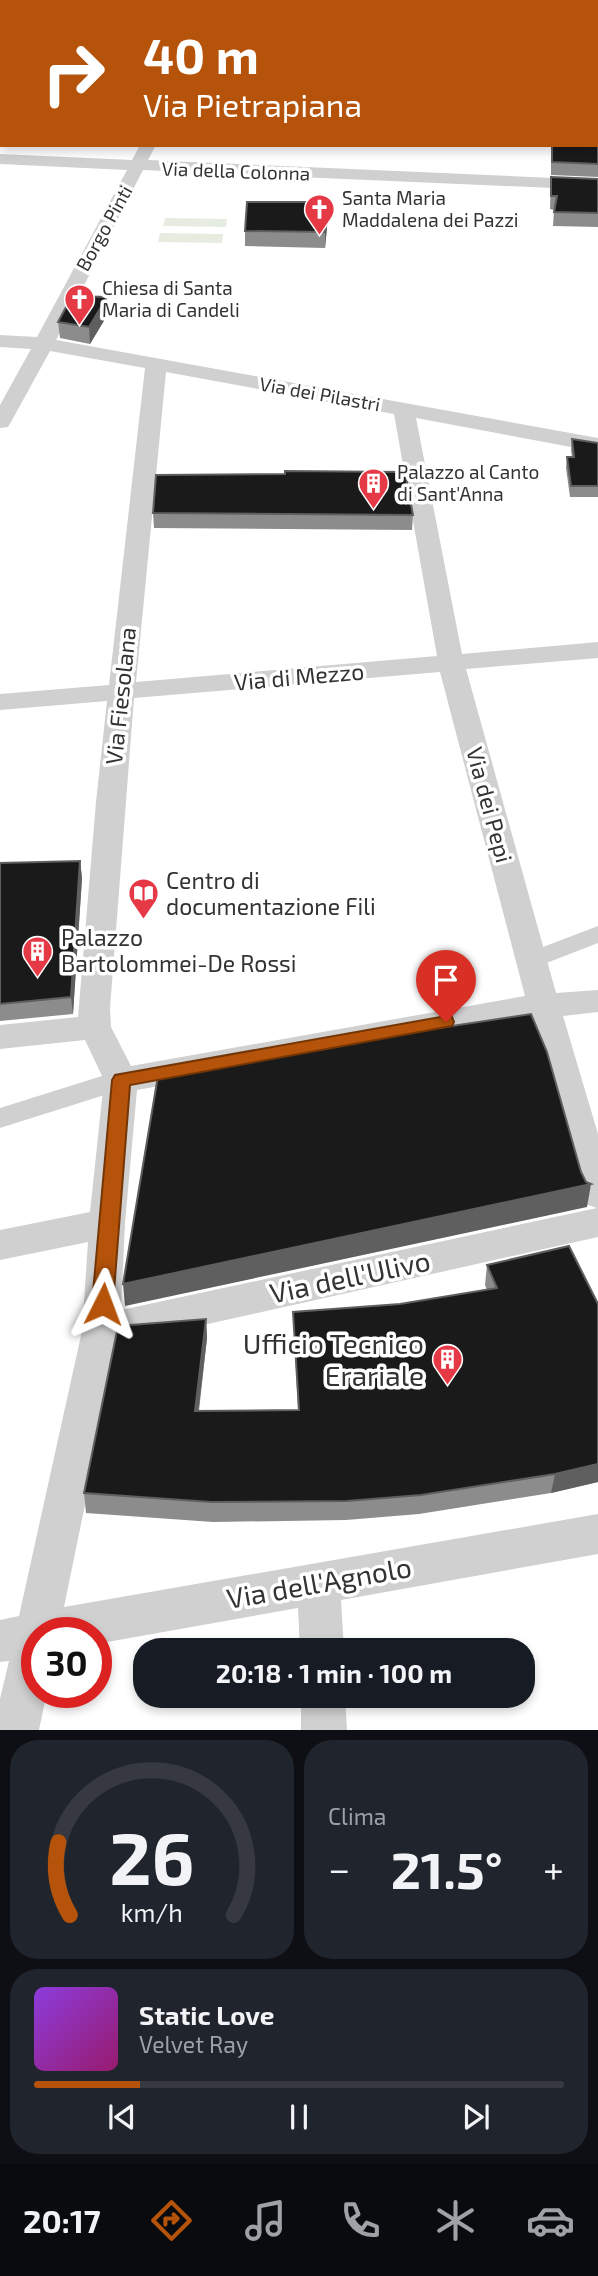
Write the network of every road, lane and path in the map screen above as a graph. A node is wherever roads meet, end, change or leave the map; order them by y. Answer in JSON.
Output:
{"nodes":[{"id":1,"x":147,"y":147,"type":"edge"},
{"id":2,"x":0,"y":159,"type":"edge"},
{"id":3,"x":138,"y":167,"type":"junction"},
{"id":4,"x":598,"y":185,"type":"edge"},
{"id":5,"x":0,"y":341,"type":"edge"},
{"id":6,"x":42,"y":343,"type":"junction"},
{"id":7,"x":156,"y":365,"type":"junction"},
{"id":8,"x":404,"y":409,"type":"junction"},
{"id":9,"x":0,"y":422,"type":"edge"},
{"id":10,"x":598,"y":445,"type":"edge"},
{"id":11,"x":598,"y":650,"type":"edge"},
{"id":12,"x":451,"y":663,"type":"junction"},
{"id":13,"x":121,"y":693,"type":"junction"},
{"id":14,"x":0,"y":702,"type":"edge"},
{"id":15,"x":598,"y":934,"type":"edge"},
{"id":16,"x":531,"y":961,"type":"junction"},
{"id":17,"x":598,"y":1001,"type":"edge"},
{"id":18,"x":544,"y":1005,"type":"junction"},
{"id":19,"x":95,"y":1027,"type":"junction"},
{"id":20,"x":0,"y":1037,"type":"edge"},
{"id":21,"x":121,"y":1080,"type":"junction"},
{"id":22,"x":0,"y":1118,"type":"edge"},
{"id":23,"x":598,"y":1194,"type":"edge"},
{"id":24,"x":598,"y":1222,"type":"edge"},
{"id":25,"x":107,"y":1223,"type":"junction"},
{"id":26,"x":0,"y":1245,"type":"edge"},
{"id":27,"x":101,"y":1331,"type":"junction"},
{"id":28,"x":598,"y":1534,"type":"edge"},
{"id":29,"x":319,"y":1582,"type":"junction"},
{"id":30,"x":32,"y":1617,"type":"edge"},
{"id":31,"x":112,"y":1620,"type":"edge"},
{"id":32,"x":321,"y":1638,"type":"edge"},
{"id":33,"x":21,"y":1690,"type":"edge"},
{"id":34,"x":323,"y":1708,"type":"edge"},
{"id":35,"x":16,"y":1730,"type":"edge"},
{"id":36,"x":324,"y":1730,"type":"edge"}],
"edges":[{"from":1,"to":3,"type":"street","name":"Borgo Pinti"},
{"from":2,"to":3,"type":"street","name":"Via della Colonna"},
{"from":3,"to":4,"type":"street","name":"Via della Colonna"},
{"from":3,"to":6,"type":"street","name":"Borgo Pinti"},
{"from":5,"to":6,"type":"street","name":"Via dei Pilastri"},
{"from":6,"to":7,"type":"street","name":"Via dei Pilastri"},
{"from":6,"to":9,"type":"street","name":"Borgo Pinti"},
{"from":7,"to":8,"type":"street","name":"Via dei Pilastri"},
{"from":7,"to":13,"type":"street","name":"Via Fiesolana"},
{"from":8,"to":10,"type":"street","name":"Via dei Pilastri"},
{"from":8,"to":12,"type":"street","name":"Via dei Pepi"},
{"from":11,"to":12,"type":"street","name":"Via di Mezzo"},
{"from":12,"to":13,"type":"street","name":"Via di Mezzo"},
{"from":12,"to":16,"type":"street","name":"Via dei Pepi"},
{"from":13,"to":14,"type":"street","name":"Via di Mezzo"},
{"from":13,"to":19,"type":"street","name":"Via Fiesolana"},
{"from":15,"to":16,"type":"street"},
{"from":16,"to":18,"type":"street","name":"Via dei Pepi"},
{"from":17,"to":18,"type":"street"},
{"from":18,"to":21,"type":"street"},
{"from":18,"to":23,"type":"street","name":"Via dei Pepi"},
{"from":19,"to":20,"type":"street"},
{"from":19,"to":21,"type":"street"},
{"from":21,"to":22,"type":"street"},
{"from":21,"to":25,"type":"street"},
{"from":24,"to":27,"type":"street","name":"Via dell'Ulivo"},
{"from":25,"to":26,"type":"street"},
{"from":25,"to":27,"type":"street"},
{"from":27,"to":30,"type":"street"},
{"from":28,"to":29,"type":"street","name":"Via dell'Agnolo"},
{"from":29,"to":31,"type":"street","name":"Via dell'Agnolo"},
{"from":29,"to":32,"type":"street"},
{"from":33,"to":35,"type":"street"},
{"from":34,"to":36,"type":"street"}]}
